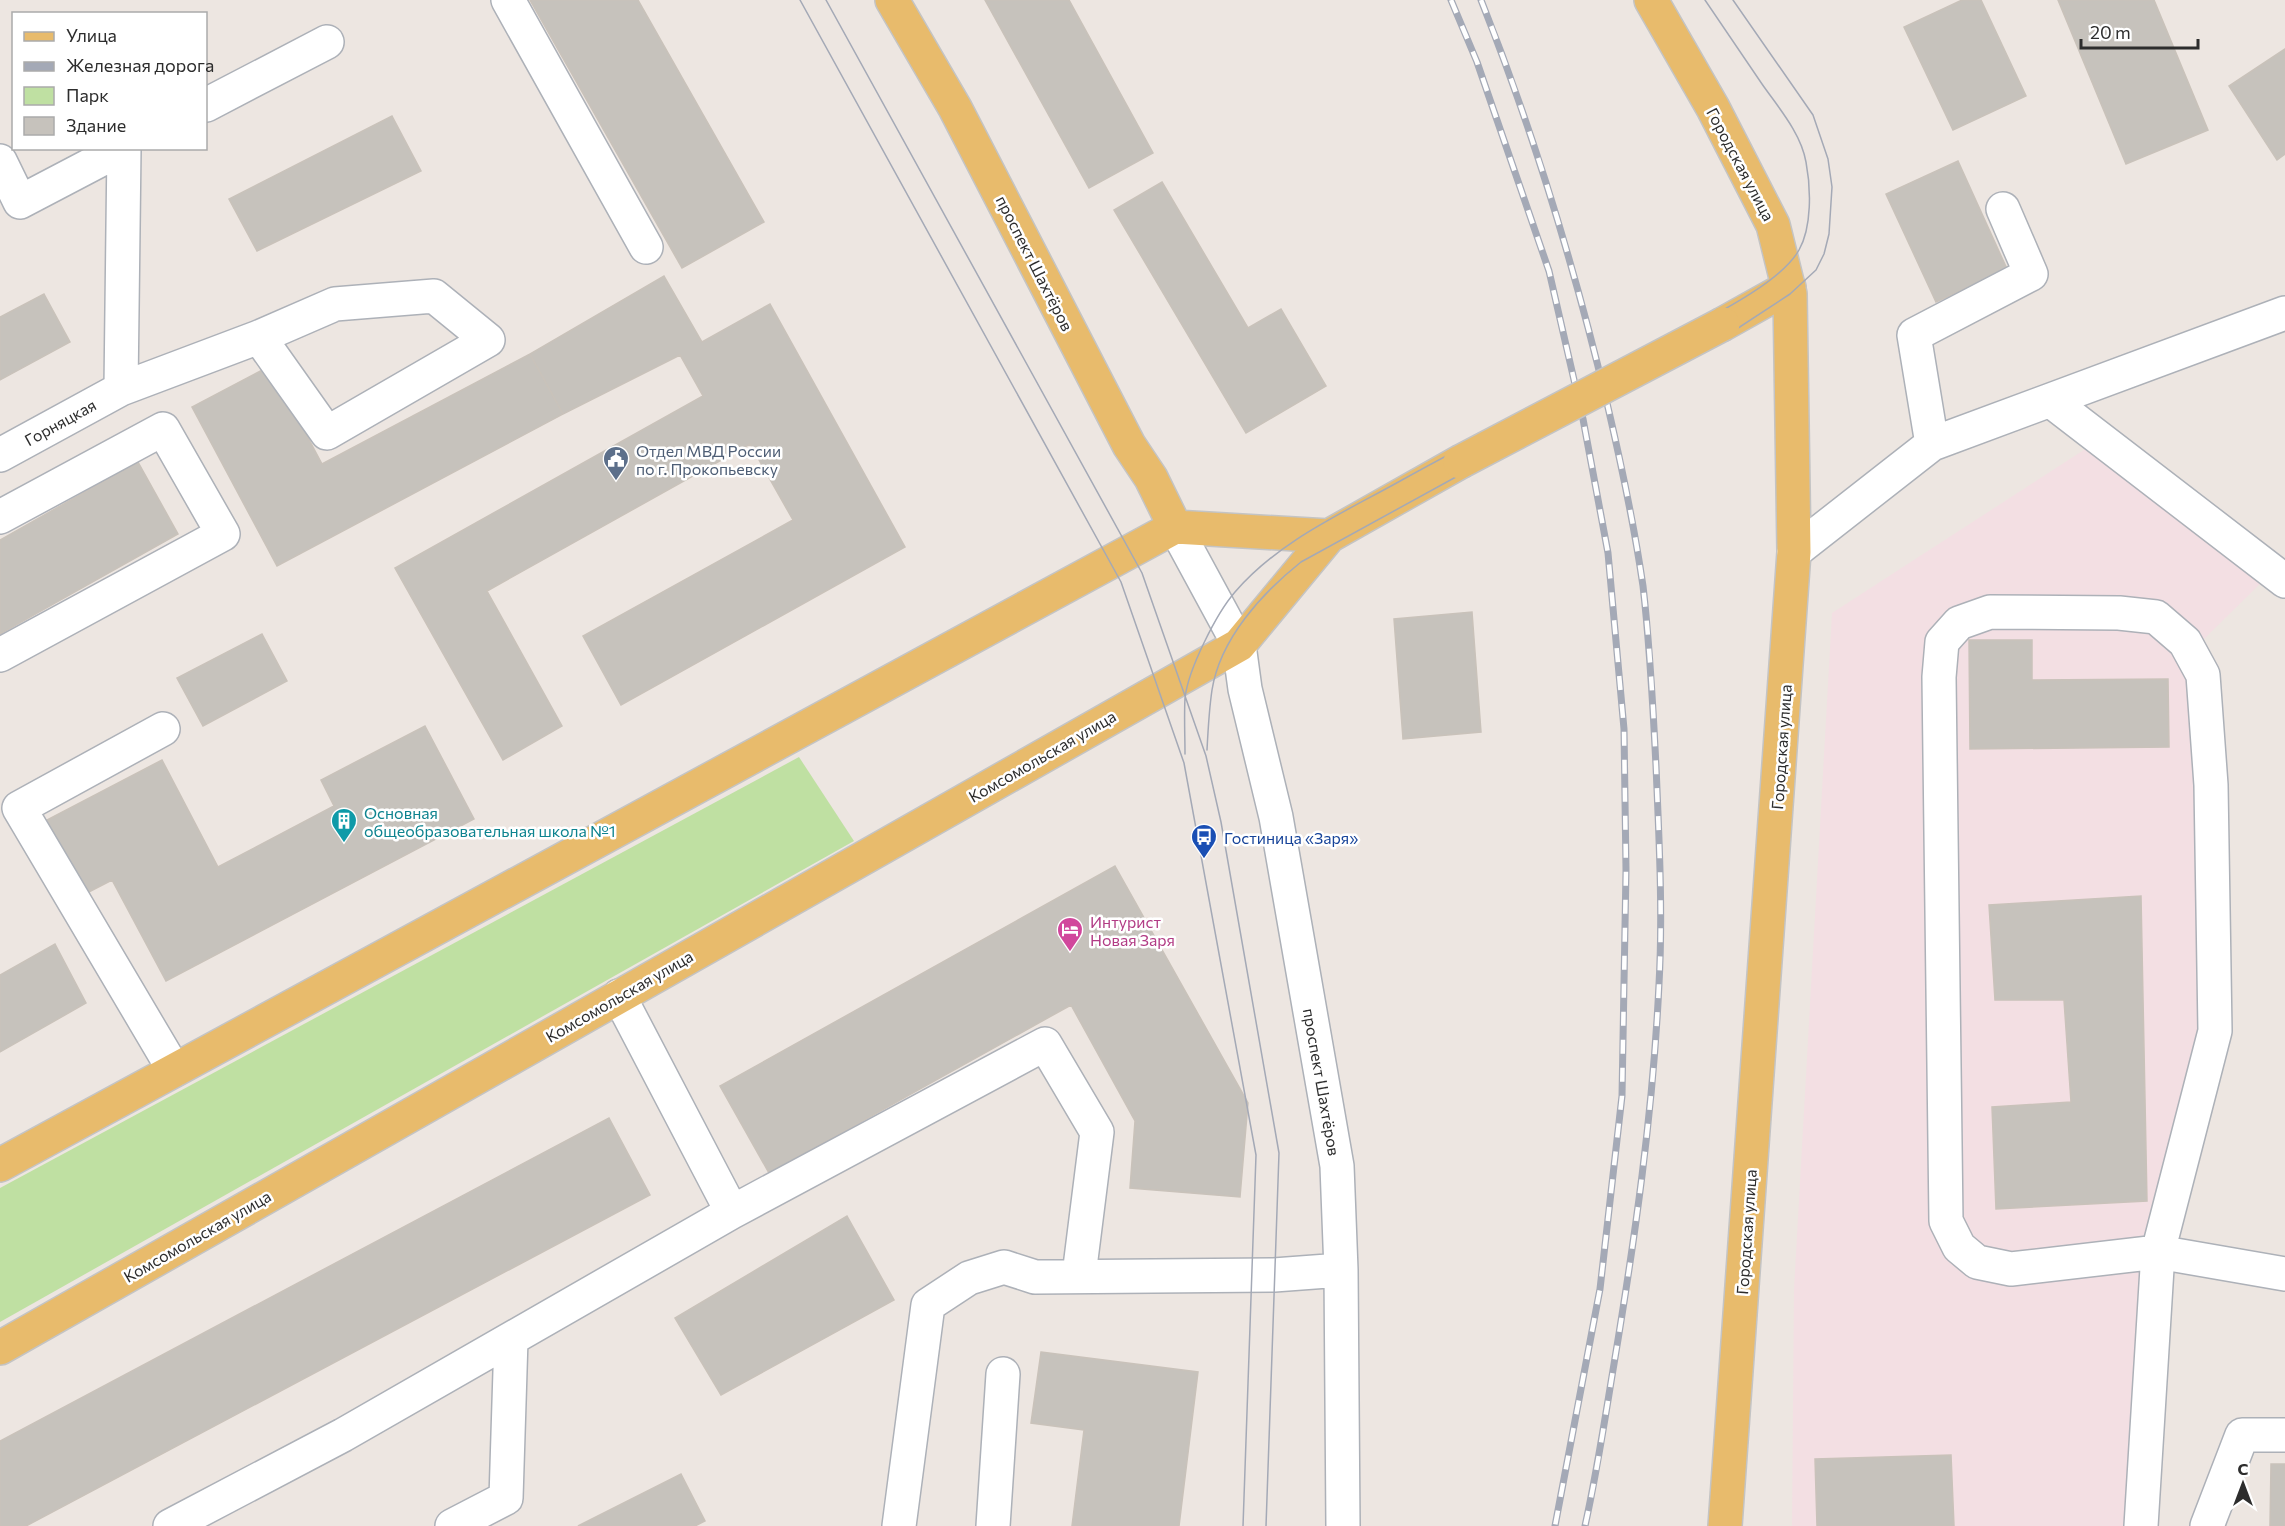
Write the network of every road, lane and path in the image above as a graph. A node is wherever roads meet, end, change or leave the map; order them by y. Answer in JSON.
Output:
{"nodes":[{"id":1,"x":508,"y":0,"type":"edge"},
{"id":2,"x":892,"y":0,"type":"edge"},
{"id":3,"x":1651,"y":0,"type":"edge"},
{"id":4,"x":327,"y":42,"type":"dead end"},
{"id":5,"x":207,"y":104,"type":"edge"},
{"id":6,"x":119,"y":150,"type":"edge"},
{"id":7,"x":123,"y":150,"type":"edge"},
{"id":8,"x":0,"y":161,"type":"edge"},
{"id":9,"x":2003,"y":209,"type":"dead end"},
{"id":10,"x":646,"y":247,"type":"dead end"},
{"id":11,"x":1789,"y":287,"type":"junction"},
{"id":12,"x":2285,"y":313,"type":"edge"},
{"id":13,"x":259,"y":337,"type":"junction"},
{"id":14,"x":121,"y":389,"type":"junction"},
{"id":15,"x":2051,"y":401,"type":"junction"},
{"id":16,"x":1932,"y":444,"type":"junction"},
{"id":17,"x":0,"y":455,"type":"edge"},
{"id":18,"x":0,"y":517,"type":"edge"},
{"id":19,"x":1175,"y":527,"type":"junction"},
{"id":20,"x":1329,"y":536,"type":"junction"},
{"id":21,"x":1794,"y":552,"type":"junction"},
{"id":22,"x":2285,"y":582,"type":"edge"},
{"id":23,"x":1239,"y":645,"type":"junction"},
{"id":24,"x":0,"y":655,"type":"edge"},
{"id":25,"x":163,"y":729,"type":"dead end"},
{"id":26,"x":619,"y":996,"type":"junction"},
{"id":27,"x":174,"y":1070,"type":"junction"},
{"id":28,"x":0,"y":1165,"type":"edge"},
{"id":29,"x":732,"y":1212,"type":"junction"},
{"id":30,"x":2158,"y":1252,"type":"junction"},
{"id":31,"x":1341,"y":1270,"type":"junction"},
{"id":32,"x":1079,"y":1275,"type":"junction"},
{"id":33,"x":2285,"y":1275,"type":"edge"},
{"id":34,"x":512,"y":1339,"type":"junction"},
{"id":35,"x":0,"y":1348,"type":"edge"},
{"id":36,"x":1003,"y":1374,"type":"dead end"},
{"id":37,"x":2285,"y":1435,"type":"edge"},
{"id":38,"x":170,"y":1526,"type":"edge"},
{"id":39,"x":452,"y":1526,"type":"edge"},
{"id":40,"x":899,"y":1526,"type":"edge"},
{"id":41,"x":993,"y":1526,"type":"edge"},
{"id":42,"x":1343,"y":1526,"type":"edge"},
{"id":43,"x":1725,"y":1526,"type":"edge"},
{"id":44,"x":2141,"y":1526,"type":"edge"},
{"id":45,"x":2207,"y":1526,"type":"edge"}],
"edges":[{"from":1,"to":10,"type":"street"},
{"from":2,"to":19,"type":"main road","name":"проспект Шахтёров"},
{"from":3,"to":11,"type":"main road","name":"Городская улица"},
{"from":4,"to":5,"type":"street"},
{"from":6,"to":8,"type":"street"},
{"from":7,"to":14,"type":"street"},
{"from":9,"to":16,"type":"street"},
{"from":11,"to":20,"type":"main road","bridge":true},
{"from":11,"to":21,"type":"main road","name":"Городская улица"},
{"from":12,"to":15,"type":"street"},
{"from":13,"to":13,"type":"street","name":"Горняцкая"},
{"from":13,"to":14,"type":"street","name":"Горняцкая"},
{"from":14,"to":17,"type":"street","name":"Горняцкая"},
{"from":15,"to":16,"type":"street"},
{"from":15,"to":22,"type":"street"},
{"from":16,"to":21,"type":"street"},
{"from":18,"to":24,"type":"street"},
{"from":19,"to":20,"type":"main road"},
{"from":19,"to":23,"type":"street"},
{"from":19,"to":27,"type":"main road"},
{"from":20,"to":23,"type":"main road"},
{"from":21,"to":43,"type":"main road","name":"Городская улица"},
{"from":23,"to":26,"type":"main road","name":"Комсомольская улица"},
{"from":23,"to":31,"type":"street","name":"проспект Шахтёров"},
{"from":25,"to":27,"type":"street"},
{"from":26,"to":29,"type":"street"},
{"from":26,"to":35,"type":"main road","name":"Комсомольская улица"},
{"from":27,"to":28,"type":"main road"},
{"from":29,"to":32,"type":"street"},
{"from":29,"to":34,"type":"street"},
{"from":30,"to":30,"type":"street"},
{"from":30,"to":33,"type":"street"},
{"from":30,"to":44,"type":"street"},
{"from":31,"to":32,"type":"street"},
{"from":31,"to":42,"type":"street","name":"проспект Шахтёров"},
{"from":32,"to":40,"type":"street"},
{"from":34,"to":38,"type":"street"},
{"from":34,"to":39,"type":"street"},
{"from":36,"to":41,"type":"street"},
{"from":37,"to":45,"type":"street"}]}
